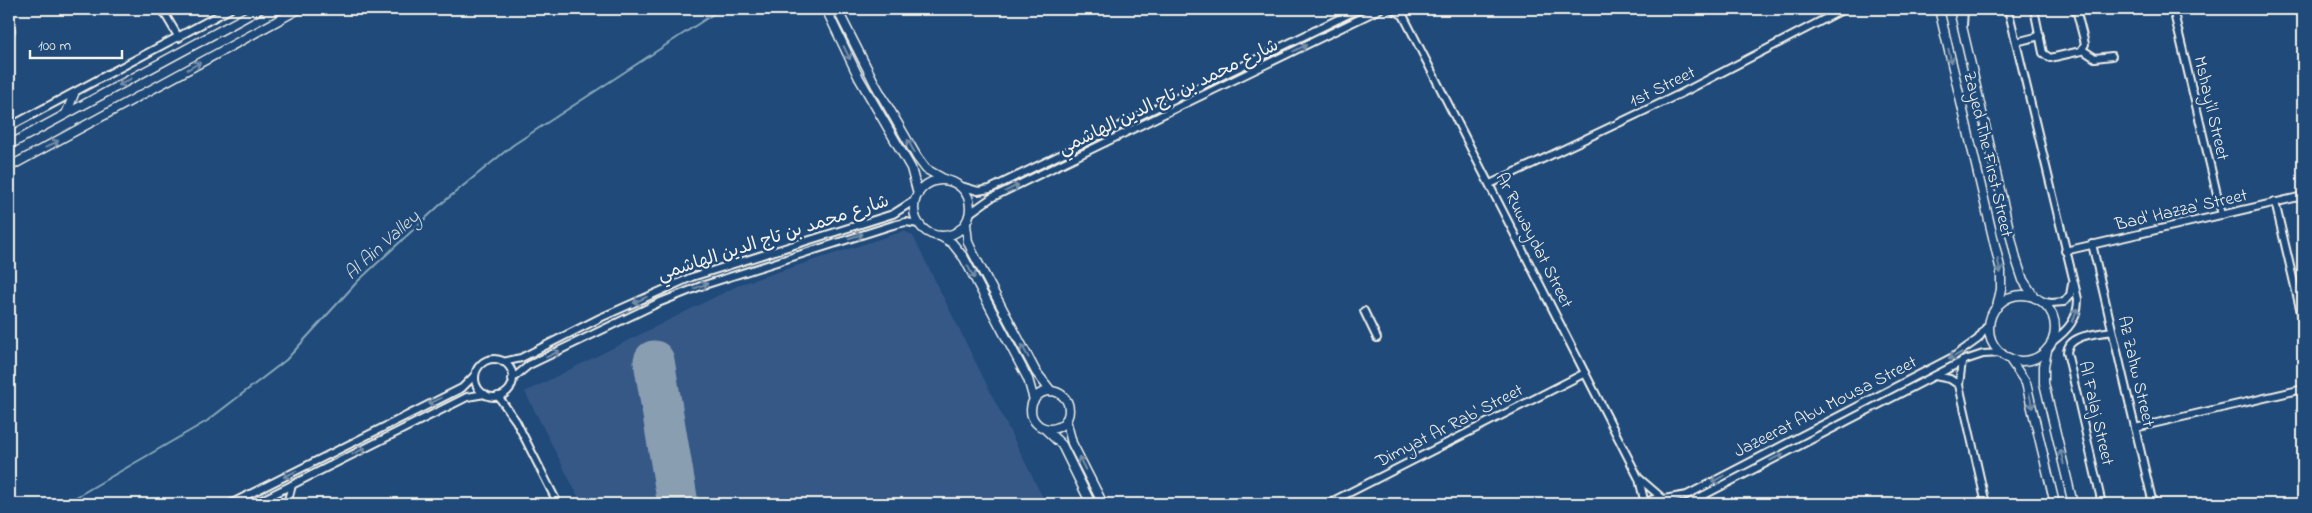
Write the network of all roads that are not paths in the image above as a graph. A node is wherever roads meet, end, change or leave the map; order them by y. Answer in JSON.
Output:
{"nodes":[{"id":1,"x":162,"y":9,"type":"edge"},
{"id":2,"x":230,"y":9,"type":"edge"},
{"id":3,"x":260,"y":9,"type":"edge"},
{"id":4,"x":826,"y":9,"type":"edge"},
{"id":5,"x":837,"y":9,"type":"edge"},
{"id":6,"x":1359,"y":9,"type":"edge"},
{"id":7,"x":1380,"y":9,"type":"edge"},
{"id":8,"x":1392,"y":9,"type":"edge"},
{"id":9,"x":1844,"y":9,"type":"edge"},
{"id":10,"x":1939,"y":9,"type":"edge"},
{"id":11,"x":1958,"y":9,"type":"edge"},
{"id":12,"x":1964,"y":9,"type":"edge"},
{"id":13,"x":2008,"y":9,"type":"edge"},
{"id":14,"x":2034,"y":9,"type":"edge"},
{"id":15,"x":2076,"y":9,"type":"edge"},
{"id":16,"x":2173,"y":9,"type":"edge"},
{"id":17,"x":296,"y":10,"type":"edge"},
{"id":18,"x":1403,"y":12,"type":"edge"},
{"id":19,"x":1963,"y":30,"type":"junction"},
{"id":20,"x":2040,"y":36,"type":"junction"},
{"id":21,"x":178,"y":38,"type":"junction"},
{"id":22,"x":2016,"y":42,"type":"junction"},
{"id":23,"x":2083,"y":50,"type":"junction"},
{"id":24,"x":2112,"y":56,"type":"dead end"},
{"id":25,"x":74,"y":94,"type":"junction"},
{"id":26,"x":66,"y":114,"type":"junction"},
{"id":27,"x":9,"y":127,"type":"edge"},
{"id":28,"x":9,"y":145,"type":"edge"},
{"id":29,"x":9,"y":167,"type":"edge"},
{"id":30,"x":944,"y":180,"type":"junction"},
{"id":31,"x":1490,"y":184,"type":"junction"},
{"id":32,"x":961,"y":186,"type":"junction"},
{"id":33,"x":2303,"y":196,"type":"edge"},
{"id":34,"x":916,"y":197,"type":"junction"},
{"id":35,"x":2275,"y":202,"type":"junction"},
{"id":36,"x":970,"y":213,"type":"junction"},
{"id":37,"x":2222,"y":215,"type":"junction"},
{"id":38,"x":919,"y":224,"type":"junction"},
{"id":39,"x":966,"y":224,"type":"junction"},
{"id":40,"x":940,"y":236,"type":"junction"},
{"id":41,"x":2092,"y":244,"type":"junction"},
{"id":42,"x":2066,"y":250,"type":"junction"},
{"id":43,"x":2072,"y":280,"type":"junction"},
{"id":44,"x":2037,"y":300,"type":"junction"},
{"id":45,"x":1997,"y":307,"type":"junction"},
{"id":46,"x":1364,"y":311,"type":"dead end"},
{"id":47,"x":2303,"y":321,"type":"edge"},
{"id":48,"x":1990,"y":322,"type":"junction"},
{"id":49,"x":2112,"y":330,"type":"junction"},
{"id":50,"x":1377,"y":338,"type":"dead end"},
{"id":51,"x":2052,"y":342,"type":"junction"},
{"id":52,"x":2047,"y":349,"type":"junction"},
{"id":53,"x":2002,"y":354,"type":"junction"},
{"id":54,"x":2009,"y":358,"type":"junction"},
{"id":55,"x":1962,"y":361,"type":"junction"},
{"id":56,"x":503,"y":362,"type":"junction"},
{"id":57,"x":1585,"y":373,"type":"junction"},
{"id":58,"x":476,"y":374,"type":"junction"},
{"id":59,"x":1933,"y":376,"type":"junction"},
{"id":60,"x":512,"y":380,"type":"junction"},
{"id":61,"x":1959,"y":385,"type":"junction"},
{"id":62,"x":2303,"y":389,"type":"edge"},
{"id":63,"x":1052,"y":391,"type":"junction"},
{"id":64,"x":485,"y":394,"type":"junction"},
{"id":65,"x":498,"y":396,"type":"junction"},
{"id":66,"x":1034,"y":400,"type":"junction"},
{"id":67,"x":1066,"y":420,"type":"junction"},
{"id":68,"x":1044,"y":428,"type":"junction"},
{"id":69,"x":2135,"y":428,"type":"junction"},
{"id":70,"x":1639,"y":479,"type":"junction"},
{"id":71,"x":292,"y":485,"type":"junction"},
{"id":72,"x":272,"y":495,"type":"junction"},
{"id":73,"x":1663,"y":498,"type":"junction"},
{"id":74,"x":289,"y":502,"type":"edge"},
{"id":75,"x":230,"y":504,"type":"edge"},
{"id":76,"x":254,"y":504,"type":"edge"},
{"id":77,"x":558,"y":504,"type":"edge"},
{"id":78,"x":1091,"y":504,"type":"edge"},
{"id":79,"x":1103,"y":504,"type":"edge"},
{"id":80,"x":1327,"y":504,"type":"edge"},
{"id":81,"x":1646,"y":504,"type":"edge"},
{"id":82,"x":1672,"y":504,"type":"edge"},
{"id":83,"x":1687,"y":504,"type":"edge"},
{"id":84,"x":1986,"y":504,"type":"edge"},
{"id":85,"x":2055,"y":504,"type":"edge"},
{"id":86,"x":2073,"y":504,"type":"edge"},
{"id":87,"x":2102,"y":504,"type":"edge"},
{"id":88,"x":2153,"y":504,"type":"edge"}],
"edges":[{"from":1,"to":21,"type":"street"},
{"from":2,"to":21,"type":"street"},
{"from":3,"to":26,"type":"main road","one_way":true},
{"from":4,"to":34,"type":"main road","one_way":true},
{"from":30,"to":5,"type":"main road","one_way":true},
{"from":6,"to":32,"type":"street","name":"شارع محمد بن تاج الدين الهاشمي"},
{"from":36,"to":7,"type":"street","name":"شارع محمد بن تاج الدين الهاشمي","one_way":true},
{"from":8,"to":18,"type":"street","name":"Ar Ruwaydat Street"},
{"from":9,"to":31,"type":"street","name":"1st Street"},
{"from":10,"to":45,"type":"main road","name":"Zayed The First Street","one_way":true},
{"from":11,"to":19,"type":"main road","name":"Zayed The First Street"},
{"from":12,"to":19,"type":"street"},
{"from":13,"to":22,"type":"street"},
{"from":14,"to":20,"type":"street"},
{"from":15,"to":23,"type":"street"},
{"from":16,"to":37,"type":"street","name":"Mshay'il Street"},
{"from":29,"to":17,"type":"main road","one_way":true},
{"from":18,"to":31,"type":"street","name":"Ar Ruwaydat Street"},
{"from":19,"to":44,"type":"main road","name":"Zayed The First Street"},
{"from":20,"to":22,"type":"street"},
{"from":20,"to":23,"type":"street"},
{"from":21,"to":25,"type":"street"},
{"from":22,"to":42,"type":"street"},
{"from":23,"to":24,"type":"street"},
{"from":25,"to":26,"type":"main road"},
{"from":25,"to":27,"type":"street"},
{"from":26,"to":28,"type":"main road"},
{"from":30,"to":32,"type":"main road"},
{"from":30,"to":34,"type":"main road"},
{"from":31,"to":57,"type":"street","name":"Ar Ruwaydat Street"},
{"from":32,"to":36,"type":"main road"},
{"from":33,"to":35,"type":"street","name":"Bad' Hazza' Street"},
{"from":34,"to":38,"type":"main road"},
{"from":34,"to":56,"type":"street","name":"شارع محمد بن تاج الدين الهاشمي","one_way":true},
{"from":35,"to":37,"type":"street","name":"Bad' Hazza' Street"},
{"from":35,"to":47,"type":"street"},
{"from":36,"to":39,"type":"main road"},
{"from":37,"to":41,"type":"street","name":"Bad' Hazza' Street"},
{"from":38,"to":40,"type":"main road"},
{"from":60,"to":38,"type":"street","name":"شارع محمد بن تاج الدين الهاشمي","one_way":true},
{"from":39,"to":40,"type":"main road"},
{"from":63,"to":39,"type":"main road","one_way":true},
{"from":40,"to":66,"type":"main road","one_way":true},
{"from":41,"to":42,"type":"street","name":"Bad' Hazza' Street"},
{"from":41,"to":49,"type":"street","name":"Az Zahw Street"},
{"from":42,"to":43,"type":"street"},
{"from":43,"to":44,"type":"street"},
{"from":51,"to":43,"type":"street","one_way":true},
{"from":44,"to":45,"type":"main road"},
{"from":44,"to":51,"type":"main road"},
{"from":45,"to":48,"type":"main road"},
{"from":46,"to":50,"type":"street"},
{"from":48,"to":53,"type":"main road"},
{"from":48,"to":73,"type":"street","name":"Jazeerat Abu Mousa Street","one_way":true},
{"from":49,"to":69,"type":"street","name":"Az Zahw Street"},
{"from":49,"to":87,"type":"street","name":"Al Falaj Street"},
{"from":51,"to":52,"type":"main road"},
{"from":52,"to":54,"type":"main road"},
{"from":86,"to":52,"type":"main road","one_way":true},
{"from":53,"to":54,"type":"main road"},
{"from":53,"to":55,"type":"street","name":"Jazeerat Abu Mousa Street"},
{"from":54,"to":85,"type":"main road","one_way":true},
{"from":55,"to":59,"type":"street","name":"Jazeerat Abu Mousa Street"},
{"from":55,"to":61,"type":"street"},
{"from":56,"to":58,"type":"street"},
{"from":56,"to":60,"type":"street"},
{"from":57,"to":70,"type":"street","name":"Ar Ruwaydat Street"},
{"from":57,"to":80,"type":"street","name":"Dimyat Ar Rab' Street"},
{"from":58,"to":64,"type":"street"},
{"from":58,"to":75,"type":"street","one_way":true},
{"from":59,"to":61,"type":"street"},
{"from":83,"to":59,"type":"street","name":"Jazeerat Abu Mousa Street","one_way":true},
{"from":60,"to":65,"type":"street"},
{"from":61,"to":84,"type":"street"},
{"from":62,"to":69,"type":"street"},
{"from":63,"to":66,"type":"main road"},
{"from":63,"to":67,"type":"main road"},
{"from":64,"to":65,"type":"street"},
{"from":71,"to":64,"type":"street","one_way":true},
{"from":65,"to":77,"type":"street"},
{"from":66,"to":68,"type":"main road"},
{"from":67,"to":68,"type":"main road"},
{"from":79,"to":67,"type":"main road","one_way":true},
{"from":68,"to":78,"type":"main road"},
{"from":69,"to":88,"type":"street","name":"Az Zahw Street"},
{"from":70,"to":73,"type":"street","name":"Ar Ruwaydat Street"},
{"from":70,"to":81,"type":"street","name":"Ar Ruwaydat Street"},
{"from":71,"to":72,"type":"street"},
{"from":71,"to":74,"type":"street"},
{"from":72,"to":74,"type":"street"},
{"from":72,"to":76,"type":"street"},
{"from":73,"to":81,"type":"street","name":"Jazeerat Abu Mousa Street"},
{"from":73,"to":82,"type":"street","name":"Ar Ruwaydat Street"}]}
